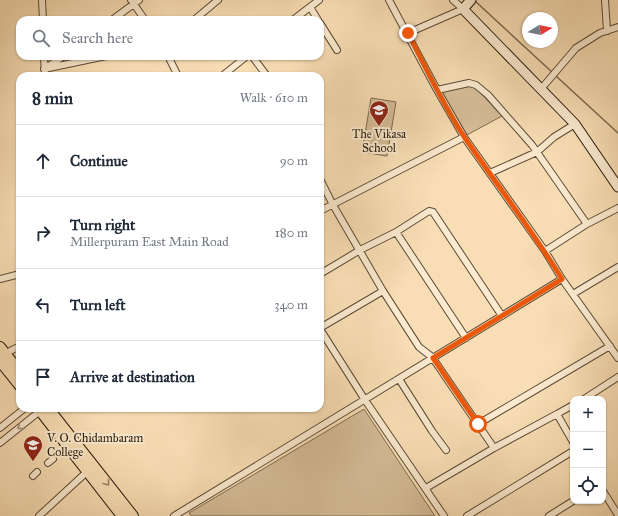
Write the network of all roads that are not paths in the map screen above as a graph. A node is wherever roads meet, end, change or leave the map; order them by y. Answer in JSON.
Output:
{"nodes":[{"id":1,"x":42,"y":0,"type":"edge"},
{"id":2,"x":218,"y":0,"type":"edge"},
{"id":3,"x":319,"y":0,"type":"edge"},
{"id":4,"x":389,"y":0,"type":"edge"},
{"id":5,"x":453,"y":0,"type":"edge"},
{"id":6,"x":471,"y":0,"type":"edge"},
{"id":7,"x":605,"y":0,"type":"edge"},
{"id":8,"x":135,"y":1,"type":"edge"},
{"id":9,"x":310,"y":7,"type":"junction"},
{"id":10,"x":463,"y":9,"type":"junction"},
{"id":11,"x":43,"y":16,"type":"edge"},
{"id":12,"x":117,"y":16,"type":"edge"},
{"id":13,"x":143,"y":16,"type":"edge"},
{"id":14,"x":199,"y":16,"type":"edge"},
{"id":15,"x":298,"y":16,"type":"edge"},
{"id":16,"x":316,"y":16,"type":"edge"},
{"id":17,"x":618,"y":27,"type":"edge"},
{"id":18,"x":324,"y":29,"type":"edge"},
{"id":19,"x":607,"y":30,"type":"junction"},
{"id":20,"x":408,"y":33,"type":"junction"},
{"id":21,"x":337,"y":50,"type":"dead end"},
{"id":22,"x":44,"y":60,"type":"edge"},
{"id":23,"x":58,"y":60,"type":"edge"},
{"id":24,"x":87,"y":60,"type":"edge"},
{"id":25,"x":170,"y":60,"type":"edge"},
{"id":26,"x":242,"y":60,"type":"edge"},
{"id":27,"x":255,"y":60,"type":"edge"},
{"id":28,"x":44,"y":69,"type":"junction"},
{"id":29,"x":44,"y":72,"type":"edge"},
{"id":30,"x":176,"y":72,"type":"edge"},
{"id":31,"x":227,"y":72,"type":"edge"},
{"id":32,"x":264,"y":72,"type":"edge"},
{"id":33,"x":541,"y":89,"type":"junction"},
{"id":34,"x":437,"y":90,"type":"junction"},
{"id":35,"x":575,"y":124,"type":"junction"},
{"id":36,"x":464,"y":137,"type":"junction"},
{"id":37,"x":537,"y":152,"type":"junction"},
{"id":38,"x":490,"y":173,"type":"junction"},
{"id":39,"x":618,"y":187,"type":"edge"},
{"id":40,"x":324,"y":188,"type":"edge"},
{"id":41,"x":332,"y":205,"type":"junction"},
{"id":42,"x":618,"y":208,"type":"edge"},
{"id":43,"x":324,"y":209,"type":"edge"},
{"id":44,"x":587,"y":224,"type":"junction"},
{"id":45,"x":396,"y":232,"type":"junction"},
{"id":46,"x":360,"y":250,"type":"junction"},
{"id":47,"x":545,"y":251,"type":"junction"},
{"id":48,"x":617,"y":270,"type":"edge"},
{"id":49,"x":324,"y":272,"type":"edge"},
{"id":50,"x":16,"y":275,"type":"edge"},
{"id":51,"x":0,"y":279,"type":"edge"},
{"id":52,"x":562,"y":279,"type":"junction"},
{"id":53,"x":382,"y":291,"type":"junction"},
{"id":54,"x":573,"y":294,"type":"junction"},
{"id":55,"x":502,"y":316,"type":"junction"},
{"id":56,"x":324,"y":327,"type":"edge"},
{"id":57,"x":324,"y":335,"type":"edge"},
{"id":58,"x":466,"y":338,"type":"junction"},
{"id":59,"x":610,"y":346,"type":"junction"},
{"id":60,"x":16,"y":348,"type":"edge"},
{"id":61,"x":1,"y":354,"type":"edge"},
{"id":62,"x":433,"y":358,"type":"junction"},
{"id":63,"x":618,"y":358,"type":"edge"},
{"id":64,"x":16,"y":368,"type":"edge"},
{"id":65,"x":618,"y":377,"type":"edge"},
{"id":66,"x":16,"y":379,"type":"edge"},
{"id":67,"x":399,"y":379,"type":"junction"},
{"id":68,"x":589,"y":396,"type":"edge"},
{"id":69,"x":365,"y":400,"type":"junction"},
{"id":70,"x":570,"y":407,"type":"edge"},
{"id":71,"x":21,"y":412,"type":"edge"},
{"id":72,"x":38,"y":412,"type":"edge"},
{"id":73,"x":44,"y":412,"type":"edge"},
{"id":74,"x":557,"y":414,"type":"junction"},
{"id":75,"x":478,"y":424,"type":"junction"},
{"id":76,"x":0,"y":428,"type":"edge"},
{"id":77,"x":570,"y":437,"type":"edge"},
{"id":78,"x":0,"y":443,"type":"edge"},
{"id":79,"x":494,"y":448,"type":"junction"},
{"id":80,"x":446,"y":450,"type":"dead end"},
{"id":81,"x":570,"y":453,"type":"edge"},
{"id":82,"x":90,"y":469,"type":"junction"},
{"id":83,"x":426,"y":488,"type":"junction"},
{"id":84,"x":606,"y":496,"type":"edge"},
{"id":85,"x":570,"y":503,"type":"edge"},
{"id":86,"x":618,"y":515,"type":"edge"},
{"id":87,"x":40,"y":516,"type":"edge"},
{"id":88,"x":122,"y":516,"type":"edge"},
{"id":89,"x":133,"y":516,"type":"edge"},
{"id":90,"x":174,"y":516,"type":"edge"},
{"id":91,"x":444,"y":516,"type":"edge"},
{"id":92,"x":467,"y":516,"type":"edge"},
{"id":93,"x":549,"y":516,"type":"edge"}],
"edges":[{"from":1,"to":11,"type":"street"},
{"from":2,"to":14,"type":"street"},
{"from":3,"to":9,"type":"street"},
{"from":4,"to":20,"type":"street"},
{"from":5,"to":10,"type":"street"},
{"from":6,"to":10,"type":"street"},
{"from":7,"to":19,"type":"street"},
{"from":8,"to":12,"type":"street"},
{"from":8,"to":13,"type":"street"},
{"from":9,"to":15,"type":"street"},
{"from":9,"to":16,"type":"street"},
{"from":10,"to":20,"type":"street"},
{"from":10,"to":33,"type":"street"},
{"from":17,"to":19,"type":"street"},
{"from":18,"to":21,"type":"street"},
{"from":19,"to":33,"type":"street"},
{"from":20,"to":34,"type":"street"},
{"from":22,"to":28,"type":"street"},
{"from":23,"to":28,"type":"street"},
{"from":24,"to":28,"type":"street"},
{"from":25,"to":30,"type":"street"},
{"from":26,"to":31,"type":"street"},
{"from":27,"to":32,"type":"street"},
{"from":28,"to":29,"type":"street"},
{"from":33,"to":35,"type":"street"},
{"from":34,"to":36,"type":"street"},
{"from":34,"to":37,"type":"street"},
{"from":35,"to":37,"type":"street"},
{"from":35,"to":39,"type":"street"},
{"from":36,"to":38,"type":"street"},
{"from":36,"to":41,"type":"street"},
{"from":37,"to":38,"type":"street"},
{"from":37,"to":44,"type":"street"},
{"from":38,"to":47,"type":"street"},
{"from":40,"to":41,"type":"street"},
{"from":41,"to":43,"type":"street"},
{"from":41,"to":46,"type":"street"},
{"from":42,"to":44,"type":"street"},
{"from":44,"to":47,"type":"street"},
{"from":45,"to":46,"type":"street"},
{"from":45,"to":55,"type":"street"},
{"from":45,"to":58,"type":"street"},
{"from":46,"to":49,"type":"street"},
{"from":46,"to":53,"type":"street"},
{"from":47,"to":52,"type":"street"},
{"from":48,"to":54,"type":"street"},
{"from":50,"to":51,"type":"street"},
{"from":52,"to":54,"type":"street"},
{"from":52,"to":55,"type":"street"},
{"from":53,"to":56,"type":"street"},
{"from":53,"to":62,"type":"street"},
{"from":54,"to":59,"type":"street"},
{"from":55,"to":58,"type":"street"},
{"from":57,"to":69,"type":"street"},
{"from":58,"to":62,"type":"street"},
{"from":59,"to":63,"type":"street"},
{"from":59,"to":75,"type":"street"},
{"from":60,"to":61,"type":"street"},
{"from":61,"to":64,"type":"main road"},
{"from":61,"to":66,"type":"main road"},
{"from":62,"to":67,"type":"street"},
{"from":62,"to":75,"type":"street"},
{"from":65,"to":68,"type":"street"},
{"from":67,"to":69,"type":"street"},
{"from":67,"to":80,"type":"street"},
{"from":69,"to":83,"type":"street"},
{"from":69,"to":90,"type":"street"},
{"from":70,"to":74,"type":"street"},
{"from":71,"to":76,"type":"street"},
{"from":72,"to":78,"type":"street","one_way":true},
{"from":73,"to":82,"type":"main road"},
{"from":74,"to":77,"type":"street"},
{"from":74,"to":79,"type":"street"},
{"from":75,"to":79,"type":"street"},
{"from":79,"to":83,"type":"street"},
{"from":81,"to":92,"type":"street"},
{"from":82,"to":87,"type":"street"},
{"from":82,"to":88,"type":"main road"},
{"from":82,"to":89,"type":"main road","one_way":true},
{"from":83,"to":91,"type":"street"},
{"from":84,"to":86,"type":"street"},
{"from":85,"to":93,"type":"street"}]}
